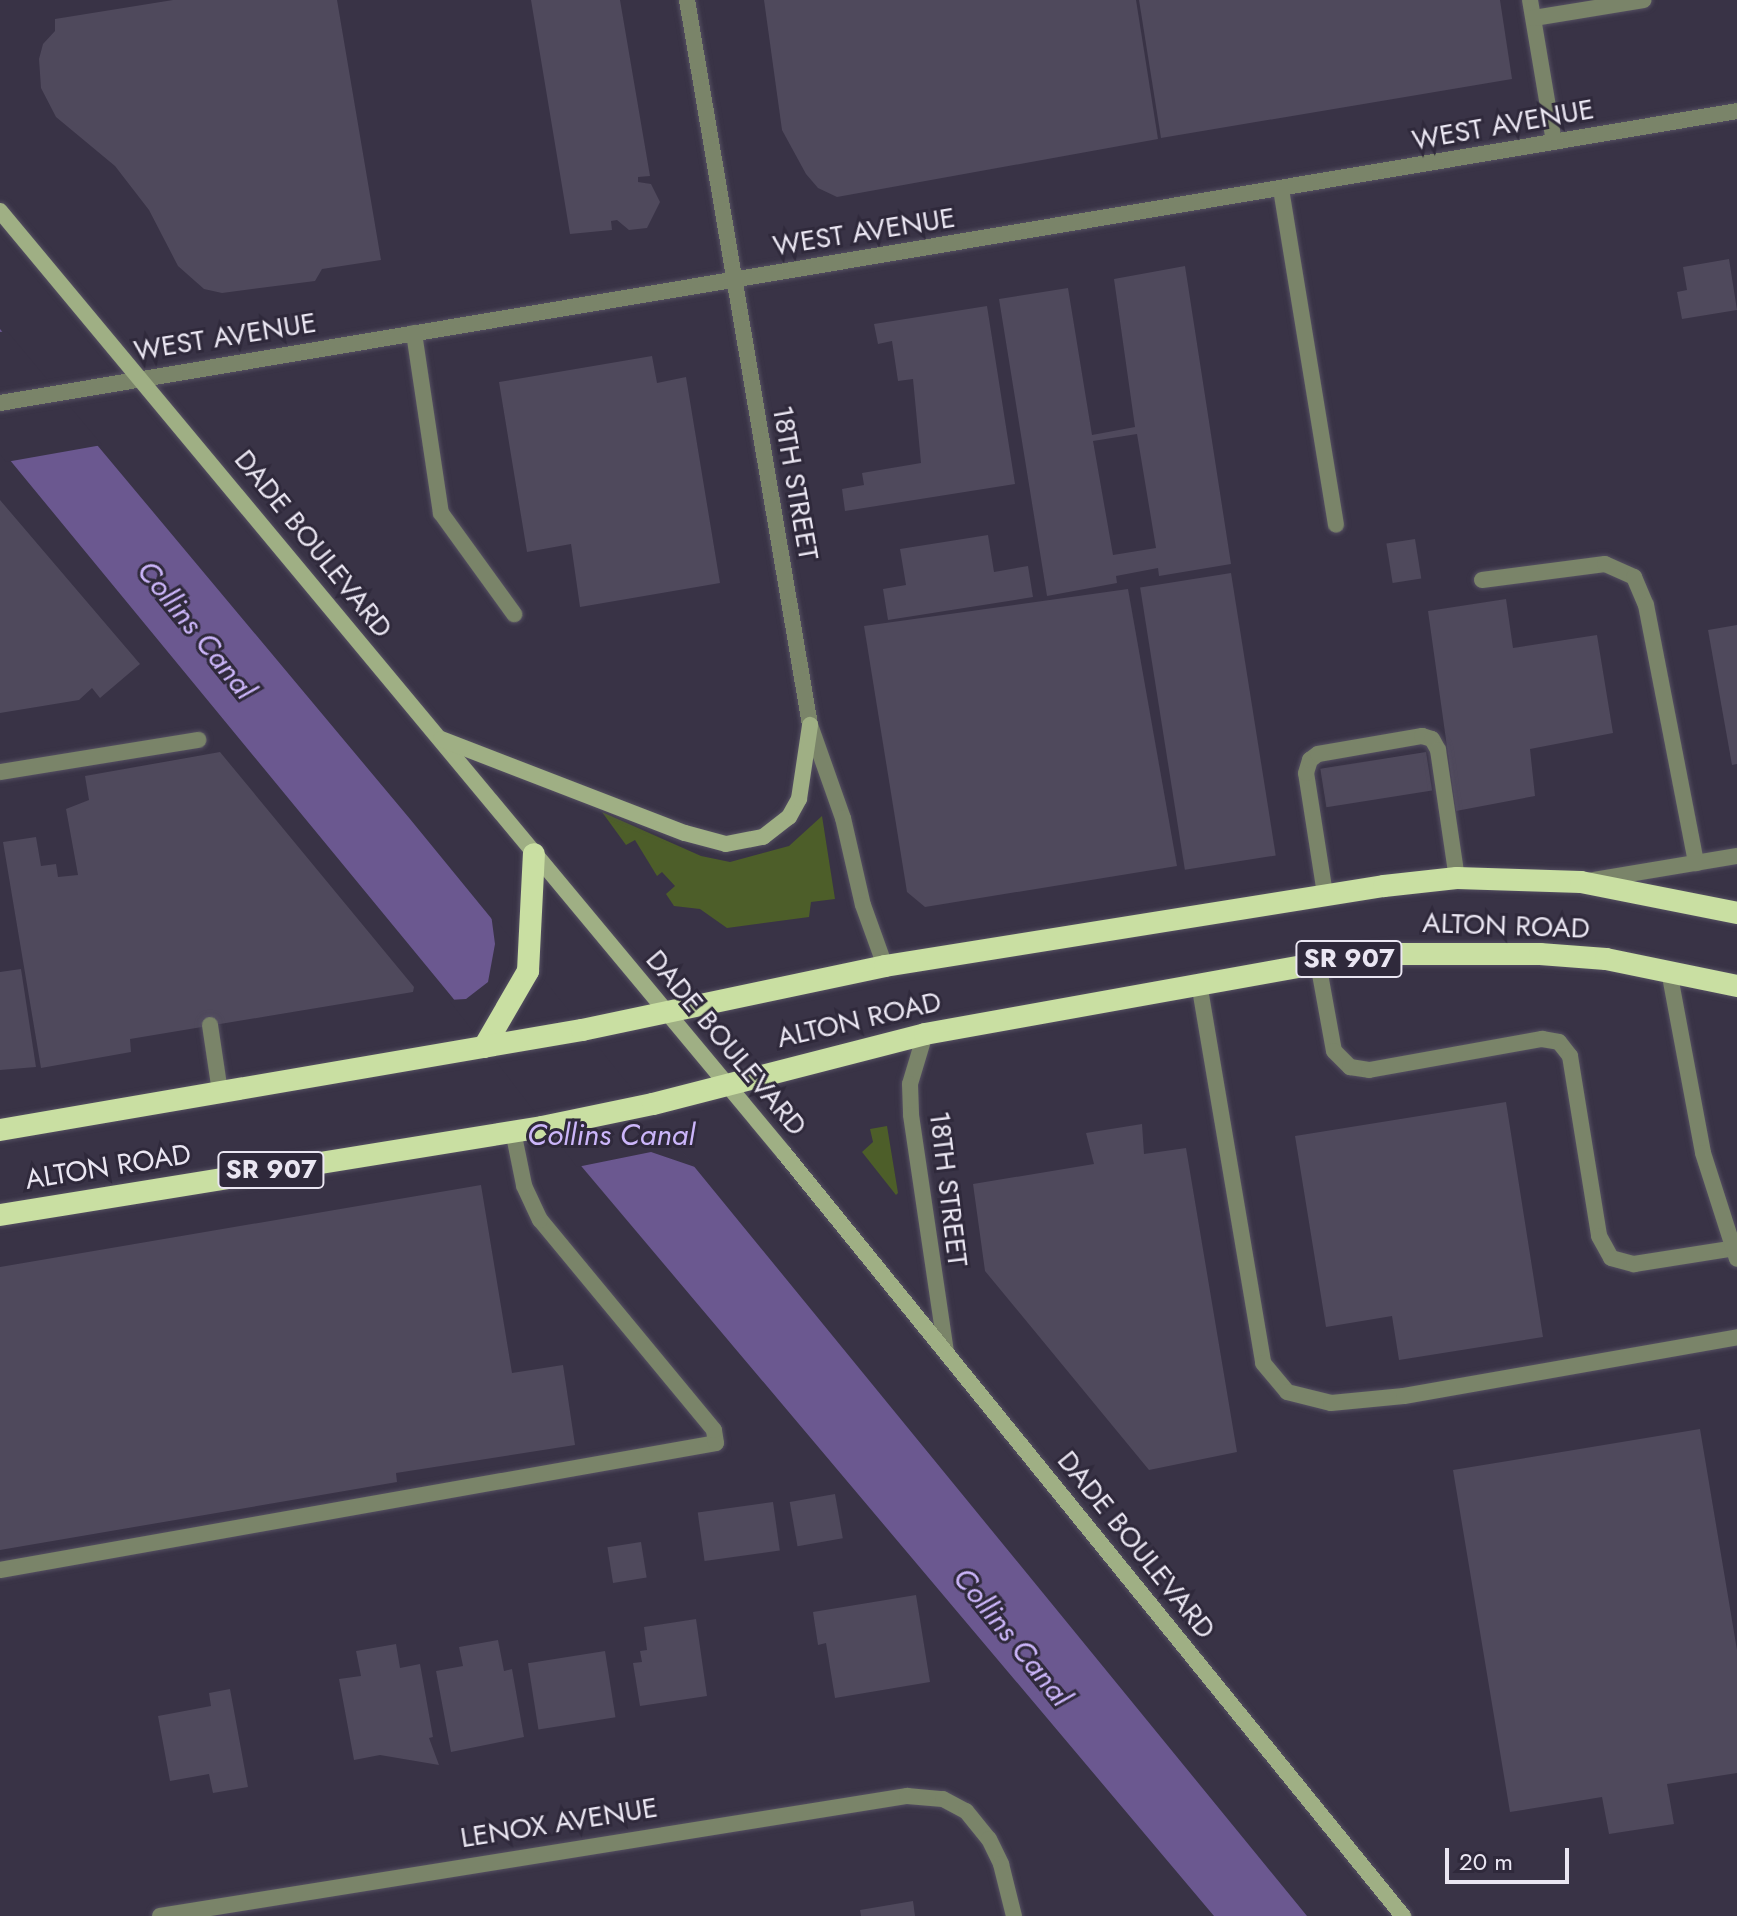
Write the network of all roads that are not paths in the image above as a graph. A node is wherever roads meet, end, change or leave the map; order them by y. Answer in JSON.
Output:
{"nodes":[{"id":1,"x":687,"y":0,"type":"edge"},
{"id":2,"x":1530,"y":0,"type":"edge"},
{"id":3,"x":1644,"y":0,"type":"edge"},
{"id":4,"x":1534,"y":18,"type":"junction"},
{"id":5,"x":1737,"y":111,"type":"edge"},
{"id":6,"x":1554,"y":142,"type":"junction"},
{"id":7,"x":1281,"y":189,"type":"junction"},
{"id":8,"x":0,"y":211,"type":"edge"},
{"id":9,"x":733,"y":280,"type":"junction"},
{"id":10,"x":414,"y":333,"type":"junction"},
{"id":11,"x":141,"y":377,"type":"junction"},
{"id":12,"x":0,"y":403,"type":"edge"},
{"id":13,"x":1336,"y":525,"type":"dead end"},
{"id":14,"x":1482,"y":580,"type":"dead end"},
{"id":15,"x":514,"y":614,"type":"dead end"},
{"id":16,"x":810,"y":725,"type":"junction"},
{"id":17,"x":438,"y":738,"type":"junction"},
{"id":18,"x":198,"y":740,"type":"dead end"},
{"id":19,"x":0,"y":772,"type":"edge"},
{"id":20,"x":534,"y":854,"type":"junction"},
{"id":21,"x":1737,"y":856,"type":"edge"},
{"id":22,"x":1696,"y":863,"type":"junction"},
{"id":23,"x":1457,"y":878,"type":"junction"},
{"id":24,"x":1581,"y":882,"type":"junction"},
{"id":25,"x":1325,"y":894,"type":"junction"},
{"id":26,"x":1737,"y":913,"type":"edge"},
{"id":27,"x":1318,"y":963,"type":"junction"},
{"id":28,"x":885,"y":966,"type":"junction"},
{"id":29,"x":1669,"y":971,"type":"junction"},
{"id":30,"x":1199,"y":983,"type":"junction"},
{"id":31,"x":1737,"y":986,"type":"edge"},
{"id":32,"x":665,"y":1011,"type":"junction"},
{"id":33,"x":210,"y":1025,"type":"dead end"},
{"id":34,"x":925,"y":1034,"type":"junction"},
{"id":35,"x":480,"y":1047,"type":"junction"},
{"id":36,"x":727,"y":1085,"type":"junction"},
{"id":37,"x":220,"y":1092,"type":"junction"},
{"id":38,"x":0,"y":1130,"type":"edge"},
{"id":39,"x":513,"y":1131,"type":"junction"},
{"id":40,"x":1737,"y":1213,"type":"edge"},
{"id":41,"x":0,"y":1215,"type":"edge"},
{"id":42,"x":1736,"y":1254,"type":"edge"},
{"id":43,"x":1737,"y":1337,"type":"edge"},
{"id":44,"x":946,"y":1352,"type":"junction"},
{"id":45,"x":0,"y":1570,"type":"edge"},
{"id":46,"x":160,"y":1916,"type":"edge"},
{"id":47,"x":1014,"y":1916,"type":"edge"},
{"id":48,"x":1403,"y":1916,"type":"edge"}],
"edges":[{"from":1,"to":9,"type":"street","name":"18TH STREET"},
{"from":2,"to":4,"type":"street"},
{"from":3,"to":4,"type":"street"},
{"from":4,"to":6,"type":"street"},
{"from":5,"to":6,"type":"street","name":"WEST AVENUE"},
{"from":6,"to":7,"type":"street","name":"WEST AVENUE"},
{"from":7,"to":9,"type":"street","name":"WEST AVENUE"},
{"from":7,"to":13,"type":"street"},
{"from":8,"to":11,"type":"main road","name":"DADE BOULEVARD"},
{"from":9,"to":10,"type":"street","name":"WEST AVENUE"},
{"from":9,"to":16,"type":"street","name":"18TH STREET"},
{"from":10,"to":11,"type":"street","name":"WEST AVENUE"},
{"from":10,"to":15,"type":"street"},
{"from":11,"to":12,"type":"street","name":"WEST AVENUE"},
{"from":11,"to":17,"type":"main road","name":"DADE BOULEVARD"},
{"from":14,"to":22,"type":"street"},
{"from":16,"to":17,"type":"main road"},
{"from":16,"to":28,"type":"street","name":"18TH STREET"},
{"from":17,"to":20,"type":"main road","name":"DADE BOULEVARD"},
{"from":18,"to":19,"type":"street"},
{"from":20,"to":32,"type":"main road","name":"DADE BOULEVARD"},
{"from":20,"to":35,"type":"highway"},
{"from":21,"to":22,"type":"street"},
{"from":22,"to":24,"type":"street"},
{"from":23,"to":24,"type":"highway","name":"ALTON ROAD","number":"SR 907"},
{"from":23,"to":25,"type":"highway","name":"ALTON ROAD","number":"SR 907"},
{"from":23,"to":25,"type":"street"},
{"from":24,"to":26,"type":"highway","name":"ALTON ROAD","number":"SR 907"},
{"from":25,"to":28,"type":"highway","name":"ALTON ROAD","number":"SR 907"},
{"from":27,"to":29,"type":"highway","name":"ALTON ROAD","number":"SR 907"},
{"from":27,"to":30,"type":"highway","name":"ALTON ROAD","number":"SR 907"},
{"from":27,"to":42,"type":"street"},
{"from":28,"to":32,"type":"highway","name":"ALTON ROAD","number":"SR 907"},
{"from":29,"to":31,"type":"highway","name":"ALTON ROAD","number":"SR 907"},
{"from":29,"to":42,"type":"street"},
{"from":30,"to":34,"type":"highway","name":"ALTON ROAD","number":"SR 907"},
{"from":30,"to":43,"type":"street"},
{"from":32,"to":35,"type":"highway","name":"ALTON ROAD","number":"SR 907"},
{"from":32,"to":36,"type":"main road","name":"DADE BOULEVARD"},
{"from":33,"to":37,"type":"street"},
{"from":34,"to":36,"type":"highway","name":"ALTON ROAD","number":"SR 907"},
{"from":34,"to":44,"type":"street","name":"18TH STREET"},
{"from":35,"to":37,"type":"highway","name":"ALTON ROAD","number":"SR 907"},
{"from":36,"to":39,"type":"highway","name":"ALTON ROAD","number":"SR 907"},
{"from":36,"to":44,"type":"main road","name":"DADE BOULEVARD"},
{"from":37,"to":38,"type":"highway","name":"ALTON ROAD","number":"SR 907"},
{"from":39,"to":41,"type":"highway","name":"ALTON ROAD","number":"SR 907"},
{"from":39,"to":45,"type":"street"},
{"from":40,"to":42,"type":"street"},
{"from":44,"to":48,"type":"main road","name":"DADE BOULEVARD"},
{"from":46,"to":47,"type":"street","name":"LENOX AVENUE"}]}
